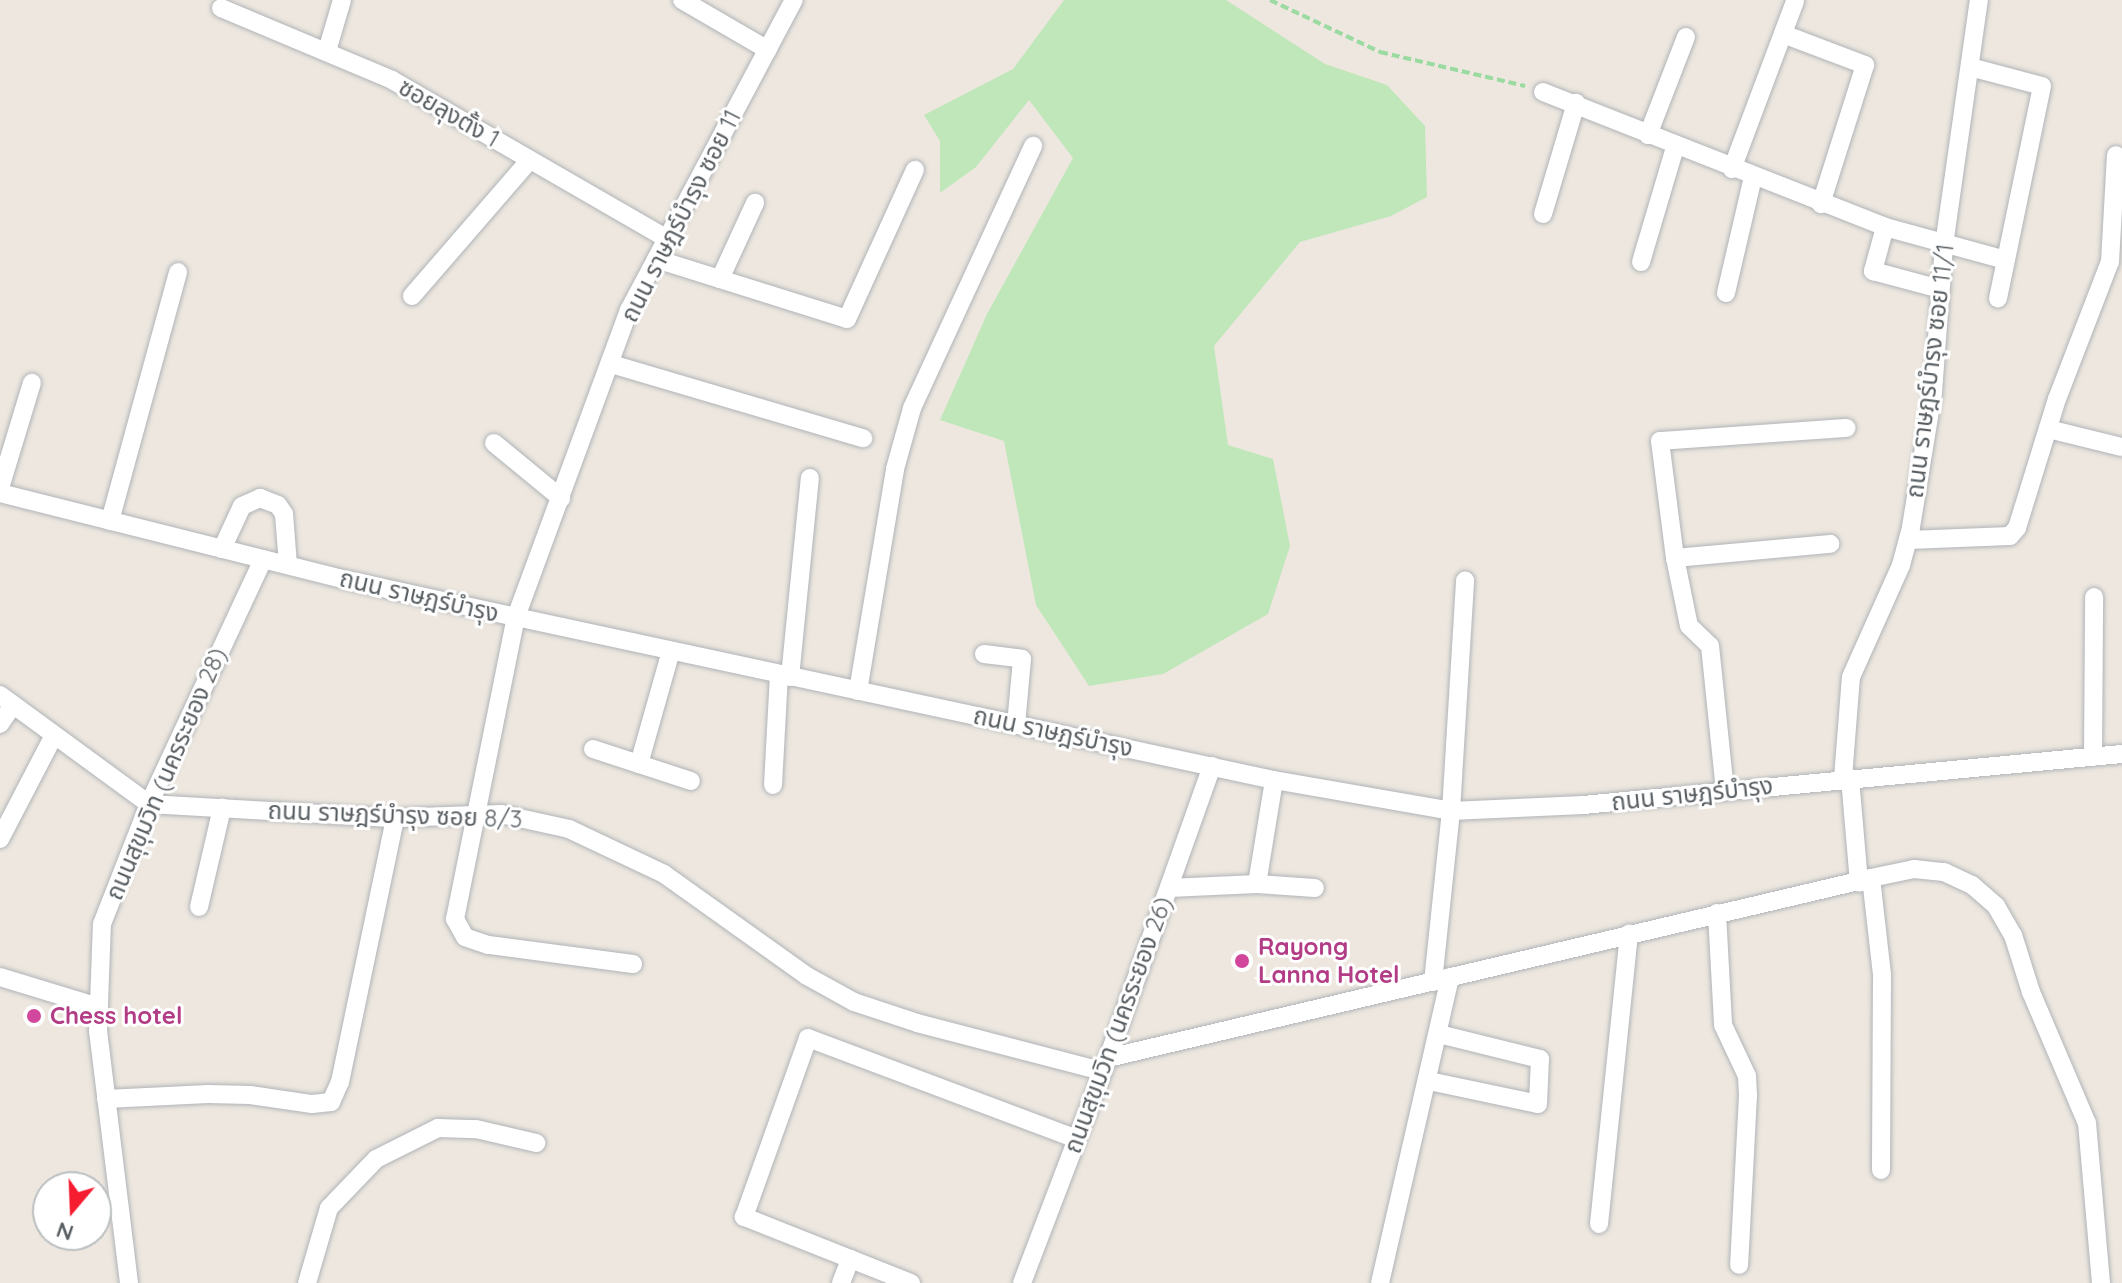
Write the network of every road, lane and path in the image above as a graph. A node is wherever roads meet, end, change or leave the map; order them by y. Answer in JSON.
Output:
{"nodes":[{"id":1,"x":342,"y":0,"type":"edge"},
{"id":2,"x":682,"y":0,"type":"edge"},
{"id":3,"x":794,"y":0,"type":"edge"},
{"id":4,"x":1270,"y":0,"type":"edge"},
{"id":5,"x":1979,"y":0,"type":"edge"},
{"id":6,"x":1795,"y":1,"type":"edge"},
{"id":7,"x":221,"y":8,"type":"dead end"},
{"id":8,"x":1783,"y":34,"type":"junction"},
{"id":9,"x":1686,"y":37,"type":"dead end"},
{"id":10,"x":768,"y":50,"type":"junction"},
{"id":11,"x":327,"y":51,"type":"junction"},
{"id":12,"x":1970,"y":67,"type":"junction"},
{"id":13,"x":1543,"y":92,"type":"joint"},
{"id":14,"x":1576,"y":103,"type":"junction"},
{"id":15,"x":1648,"y":135,"type":"junction"},
{"id":16,"x":1033,"y":146,"type":"dead end"},
{"id":17,"x":1675,"y":147,"type":"junction"},
{"id":18,"x":2116,"y":155,"type":"dead end"},
{"id":19,"x":530,"y":160,"type":"junction"},
{"id":20,"x":1732,"y":169,"type":"junction"},
{"id":21,"x":915,"y":170,"type":"dead end"},
{"id":22,"x":1753,"y":177,"type":"junction"},
{"id":23,"x":755,"y":203,"type":"dead end"},
{"id":24,"x":1821,"y":204,"type":"junction"},
{"id":25,"x":1543,"y":214,"type":"dead end"},
{"id":26,"x":1885,"y":227,"type":"junction"},
{"id":27,"x":666,"y":238,"type":"junction"},
{"id":28,"x":2117,"y":243,"type":"edge"},
{"id":29,"x":1944,"y":245,"type":"junction"},
{"id":30,"x":656,"y":259,"type":"junction"},
{"id":31,"x":2006,"y":260,"type":"junction"},
{"id":32,"x":1641,"y":262,"type":"dead end"},
{"id":33,"x":178,"y":272,"type":"dead end"},
{"id":34,"x":720,"y":279,"type":"junction"},
{"id":35,"x":1940,"y":289,"type":"junction"},
{"id":36,"x":1726,"y":293,"type":"dead end"},
{"id":37,"x":412,"y":296,"type":"dead end"},
{"id":38,"x":1998,"y":299,"type":"dead end"},
{"id":39,"x":611,"y":364,"type":"junction"},
{"id":40,"x":32,"y":383,"type":"dead end"},
{"id":41,"x":1847,"y":428,"type":"dead end"},
{"id":42,"x":2048,"y":429,"type":"junction"},
{"id":43,"x":863,"y":438,"type":"dead end"},
{"id":44,"x":494,"y":443,"type":"dead end"},
{"id":45,"x":2122,"y":447,"type":"edge"},
{"id":46,"x":810,"y":478,"type":"dead end"},
{"id":47,"x":0,"y":490,"type":"edge"},
{"id":48,"x":561,"y":498,"type":"junction"},
{"id":49,"x":110,"y":521,"type":"junction"},
{"id":50,"x":1908,"y":540,"type":"junction"},
{"id":51,"x":1830,"y":544,"type":"dead end"},
{"id":52,"x":222,"y":549,"type":"junction"},
{"id":53,"x":1675,"y":558,"type":"junction"},
{"id":54,"x":263,"y":559,"type":"junction"},
{"id":55,"x":288,"y":565,"type":"junction"},
{"id":56,"x":1465,"y":580,"type":"dead end"},
{"id":57,"x":2094,"y":597,"type":"dead end"},
{"id":58,"x":516,"y":617,"type":"junction"},
{"id":59,"x":671,"y":651,"type":"junction"},
{"id":60,"x":984,"y":654,"type":"dead end"},
{"id":61,"x":785,"y":676,"type":"junction"},
{"id":62,"x":858,"y":691,"type":"junction"},
{"id":63,"x":7,"y":700,"type":"edge"},
{"id":64,"x":0,"y":724,"type":"edge"},
{"id":65,"x":1016,"y":725,"type":"junction"},
{"id":66,"x":53,"y":737,"type":"junction"},
{"id":67,"x":593,"y":749,"type":"dead end"},
{"id":68,"x":2122,"y":754,"type":"edge"},
{"id":69,"x":2093,"y":757,"type":"junction"},
{"id":70,"x":639,"y":764,"type":"junction"},
{"id":71,"x":1212,"y":766,"type":"junction"},
{"id":72,"x":1846,"y":778,"type":"junction"},
{"id":73,"x":1274,"y":780,"type":"junction"},
{"id":74,"x":691,"y":781,"type":"dead end"},
{"id":75,"x":773,"y":785,"type":"dead end"},
{"id":76,"x":1725,"y":791,"type":"junction"},
{"id":77,"x":149,"y":804,"type":"junction"},
{"id":78,"x":222,"y":808,"type":"junction"},
{"id":79,"x":1451,"y":811,"type":"junction"},
{"id":80,"x":478,"y":816,"type":"junction"},
{"id":81,"x":395,"y":818,"type":"junction"},
{"id":82,"x":0,"y":839,"type":"edge"},
{"id":83,"x":1865,"y":880,"type":"junction"},
{"id":84,"x":1257,"y":884,"type":"junction"},
{"id":85,"x":1169,"y":888,"type":"junction"},
{"id":86,"x":1315,"y":888,"type":"dead end"},
{"id":87,"x":199,"y":907,"type":"dead end"},
{"id":88,"x":1717,"y":913,"type":"junction"},
{"id":89,"x":1629,"y":934,"type":"junction"},
{"id":90,"x":633,"y":964,"type":"dead end"},
{"id":91,"x":0,"y":977,"type":"edge"},
{"id":92,"x":1441,"y":979,"type":"junction"},
{"id":93,"x":99,"y":1007,"type":"junction"},
{"id":94,"x":1439,"y":1034,"type":"junction"},
{"id":95,"x":1105,"y":1064,"type":"junction"},
{"id":96,"x":1429,"y":1081,"type":"junction"},
{"id":97,"x":106,"y":1099,"type":"junction"},
{"id":98,"x":1076,"y":1139,"type":"junction"},
{"id":99,"x":536,"y":1143,"type":"dead end"},
{"id":100,"x":1881,"y":1170,"type":"dead end"},
{"id":101,"x":1599,"y":1224,"type":"dead end"},
{"id":102,"x":850,"y":1259,"type":"junction"},
{"id":103,"x":1739,"y":1265,"type":"dead end"},
{"id":104,"x":129,"y":1283,"type":"edge"},
{"id":105,"x":307,"y":1283,"type":"edge"},
{"id":106,"x":841,"y":1283,"type":"edge"},
{"id":107,"x":911,"y":1283,"type":"edge"},
{"id":108,"x":1022,"y":1283,"type":"edge"},
{"id":109,"x":1380,"y":1283,"type":"edge"},
{"id":110,"x":2101,"y":1283,"type":"edge"}],
"edges":[{"from":1,"to":11,"type":"street"},
{"from":2,"to":10,"type":"street"},
{"from":3,"to":10,"type":"street","name":"ถนน ราษฎร์บำรุง ซอย 11"},
{"from":4,"to":13,"type":"path"},
{"from":5,"to":12,"type":"street","name":"ถนน ราษฎร์บำรุง ซอย 11/1"},
{"from":6,"to":8,"type":"street"},
{"from":7,"to":11,"type":"street","name":"ซอยลุงตั้ง 1"},
{"from":8,"to":20,"type":"street"},
{"from":8,"to":24,"type":"street"},
{"from":9,"to":15,"type":"street"},
{"from":10,"to":27,"type":"street","name":"ถนน ราษฎร์บำรุง ซอย 11"},
{"from":11,"to":19,"type":"street","name":"ซอยลุงตั้ง 1"},
{"from":12,"to":29,"type":"street","name":"ถนน ราษฎร์บำรุง ซอย 11/1"},
{"from":12,"to":31,"type":"street"},
{"from":13,"to":14,"type":"street"},
{"from":14,"to":15,"type":"street"},
{"from":14,"to":25,"type":"street"},
{"from":15,"to":17,"type":"street"},
{"from":16,"to":62,"type":"street"},
{"from":17,"to":20,"type":"street"},
{"from":17,"to":32,"type":"street"},
{"from":18,"to":28,"type":"street"},
{"from":19,"to":27,"type":"street","name":"ซอยลุงตั้ง 1"},
{"from":19,"to":37,"type":"street"},
{"from":20,"to":22,"type":"street"},
{"from":21,"to":34,"type":"street"},
{"from":22,"to":24,"type":"street"},
{"from":22,"to":36,"type":"street"},
{"from":23,"to":34,"type":"street"},
{"from":24,"to":26,"type":"street"},
{"from":26,"to":29,"type":"street"},
{"from":26,"to":35,"type":"street"},
{"from":27,"to":30,"type":"street","name":"ถนน ราษฎร์บำรุง ซอย 11"},
{"from":28,"to":42,"type":"street"},
{"from":29,"to":31,"type":"street"},
{"from":29,"to":35,"type":"street","name":"ถนน ราษฎร์บำรุง ซอย 11/1"},
{"from":30,"to":34,"type":"street"},
{"from":30,"to":39,"type":"street","name":"ถนน ราษฎร์บำรุง ซอย 11"},
{"from":31,"to":38,"type":"street"},
{"from":33,"to":49,"type":"street"},
{"from":35,"to":50,"type":"street","name":"ถนน ราษฎร์บำรุง ซอย 11/1"},
{"from":39,"to":43,"type":"street"},
{"from":39,"to":48,"type":"street","name":"ถนน ราษฎร์บำรุง ซอย 11"},
{"from":40,"to":47,"type":"street"},
{"from":41,"to":53,"type":"street"},
{"from":42,"to":45,"type":"street"},
{"from":42,"to":50,"type":"street"},
{"from":44,"to":48,"type":"street"},
{"from":46,"to":61,"type":"street"},
{"from":47,"to":49,"type":"street","name":"ถนน ราษฎร์บำรุง"},
{"from":48,"to":58,"type":"street","name":"ถนน ราษฎร์บำรุง ซอย 11"},
{"from":49,"to":52,"type":"street","name":"ถนน ราษฎร์บำรุง"},
{"from":50,"to":72,"type":"street","name":"ถนน ราษฎร์บำรุง ซอย 11/1"},
{"from":51,"to":53,"type":"street"},
{"from":52,"to":54,"type":"street","name":"ถนน ราษฎร์บำรุง"},
{"from":52,"to":55,"type":"street"},
{"from":53,"to":76,"type":"street"},
{"from":54,"to":55,"type":"street","name":"ถนน ราษฎร์บำรุง"},
{"from":54,"to":77,"type":"street","name":"ถนนสุขุมวิท (นครระยอง 28)"},
{"from":55,"to":58,"type":"street","name":"ถนน ราษฎร์บำรุง"},
{"from":56,"to":79,"type":"street"},
{"from":57,"to":69,"type":"street"},
{"from":58,"to":59,"type":"street","name":"ถนน ราษฎร์บำรุง"},
{"from":58,"to":80,"type":"street","name":"ถนน ราษฎร์บำรุง ซอย 11"},
{"from":59,"to":61,"type":"street","name":"ถนน ราษฎร์บำรุง"},
{"from":59,"to":70,"type":"street"},
{"from":60,"to":65,"type":"street"},
{"from":61,"to":62,"type":"street","name":"ถนน ราษฎร์บำรุง"},
{"from":61,"to":75,"type":"street"},
{"from":62,"to":65,"type":"street","name":"ถนน ราษฎร์บำรุง"},
{"from":63,"to":64,"type":"street"},
{"from":63,"to":66,"type":"street"},
{"from":65,"to":71,"type":"street","name":"ถนน ราษฎร์บำรุง"},
{"from":66,"to":77,"type":"street"},
{"from":66,"to":82,"type":"street"},
{"from":67,"to":70,"type":"street"},
{"from":68,"to":69,"type":"street","name":"ถนน ราษฎร์บำรุง"},
{"from":69,"to":72,"type":"street","name":"ถนน ราษฎร์บำรุง"},
{"from":70,"to":74,"type":"street"},
{"from":71,"to":73,"type":"street","name":"ถนน ราษฎร์บำรุง"},
{"from":71,"to":85,"type":"street","name":"ถนนสุขุมวิท (นครระยอง 26)"},
{"from":72,"to":76,"type":"street","name":"ถนน ราษฎร์บำรุง"},
{"from":72,"to":83,"type":"street","name":"ถนน ราษฎร์บำรุง ซอย 11/1"},
{"from":73,"to":79,"type":"street","name":"ถนน ราษฎร์บำรุง"},
{"from":73,"to":84,"type":"street"},
{"from":76,"to":79,"type":"street","name":"ถนน ราษฎร์บำรุง"},
{"from":77,"to":78,"type":"street","name":"ถนน ราษฎร์บำรุง ซอย 8/3"},
{"from":77,"to":93,"type":"street","name":"ถนนสุขุมวิท (นครระยอง 28)"},
{"from":78,"to":81,"type":"street","name":"ถนน ราษฎร์บำรุง ซอย 8/3"},
{"from":78,"to":87,"type":"street"},
{"from":79,"to":92,"type":"street"},
{"from":80,"to":81,"type":"street","name":"ถนน ราษฎร์บำรุง ซอย 8/3"},
{"from":80,"to":90,"type":"street","name":"ถนน ราษฎร์บำรุง ซอย 11"},
{"from":80,"to":95,"type":"street","name":"ถนน ราษฎร์บำรุง ซอย 8/3"},
{"from":81,"to":97,"type":"street"},
{"from":83,"to":88,"type":"street"},
{"from":83,"to":100,"type":"street","name":"ถนน ราษฎร์บำรุง ซอย 11/1"},
{"from":83,"to":110,"type":"street"},
{"from":84,"to":85,"type":"street"},
{"from":84,"to":86,"type":"street"},
{"from":85,"to":95,"type":"street","name":"ถนนสุขุมวิท (นครระยอง 26)"},
{"from":88,"to":89,"type":"street"},
{"from":88,"to":103,"type":"street"},
{"from":89,"to":92,"type":"street"},
{"from":89,"to":101,"type":"street"},
{"from":91,"to":93,"type":"street"},
{"from":92,"to":94,"type":"street"},
{"from":92,"to":95,"type":"street"},
{"from":93,"to":97,"type":"street","name":"ถนนสุขุมวิท (นครระยอง 28)"},
{"from":94,"to":96,"type":"street"},
{"from":94,"to":96,"type":"street"},
{"from":95,"to":98,"type":"street","name":"ถนนสุขุมวิท (นครระยอง 26)"},
{"from":96,"to":109,"type":"street"},
{"from":97,"to":104,"type":"street","name":"ถนนสุขุมวิท (นครระยอง 28)"},
{"from":98,"to":102,"type":"street"},
{"from":98,"to":108,"type":"street","name":"ถนนสุขุมวิท (นครระยอง 26)"},
{"from":99,"to":105,"type":"street"},
{"from":102,"to":106,"type":"street"},
{"from":102,"to":107,"type":"street"}]}
